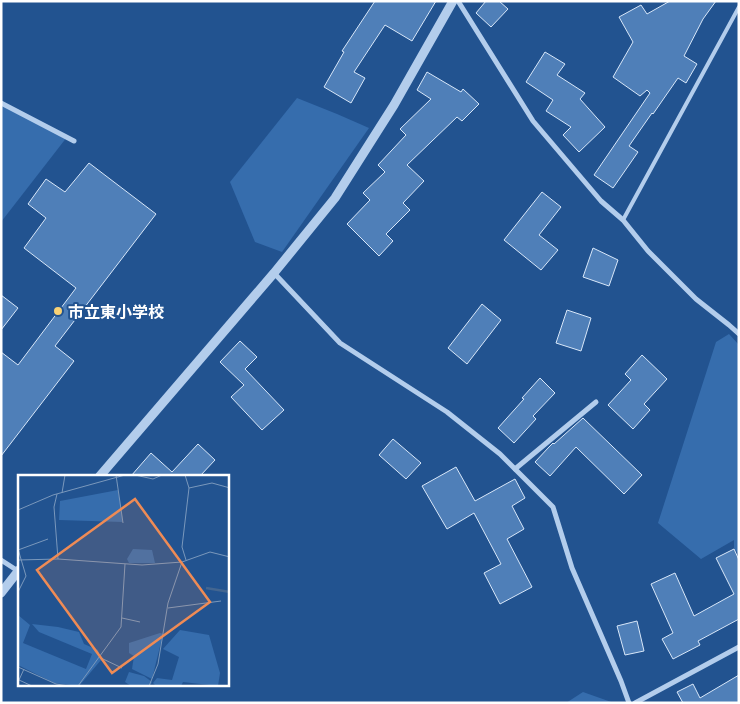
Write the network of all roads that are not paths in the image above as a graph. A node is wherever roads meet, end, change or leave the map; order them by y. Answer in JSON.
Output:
{"nodes":[{"id":1,"x":453,"y":1,"type":"edge"},
{"id":2,"x":458,"y":1,"type":"edge"},
{"id":3,"x":739,"y":7,"type":"edge"},
{"id":4,"x":1,"y":103,"type":"edge"},
{"id":5,"x":74,"y":141,"type":"dead end"},
{"id":6,"x":623,"y":220,"type":"junction"},
{"id":7,"x":274,"y":273,"type":"junction"},
{"id":8,"x":739,"y":334,"type":"edge"},
{"id":9,"x":596,"y":402,"type":"dead end"},
{"id":10,"x":515,"y":469,"type":"junction"},
{"id":11,"x":100,"y":475,"type":"edge"},
{"id":12,"x":1,"y":560,"type":"edge"},
{"id":13,"x":18,"y":570,"type":"edge"},
{"id":14,"x":1,"y":593,"type":"edge"},
{"id":15,"x":739,"y":647,"type":"edge"},
{"id":16,"x":629,"y":703,"type":"edge"},
{"id":17,"x":635,"y":703,"type":"edge"}],
"edges":[{"from":1,"to":7,"type":"street"},
{"from":2,"to":6,"type":"street"},
{"from":3,"to":6,"type":"lane"},
{"from":4,"to":5,"type":"street"},
{"from":6,"to":8,"type":"street"},
{"from":7,"to":10,"type":"street"},
{"from":7,"to":11,"type":"street"},
{"from":9,"to":10,"type":"street"},
{"from":10,"to":16,"type":"street"},
{"from":12,"to":13,"type":"street"},
{"from":13,"to":14,"type":"street"},
{"from":15,"to":17,"type":"street"}]}
